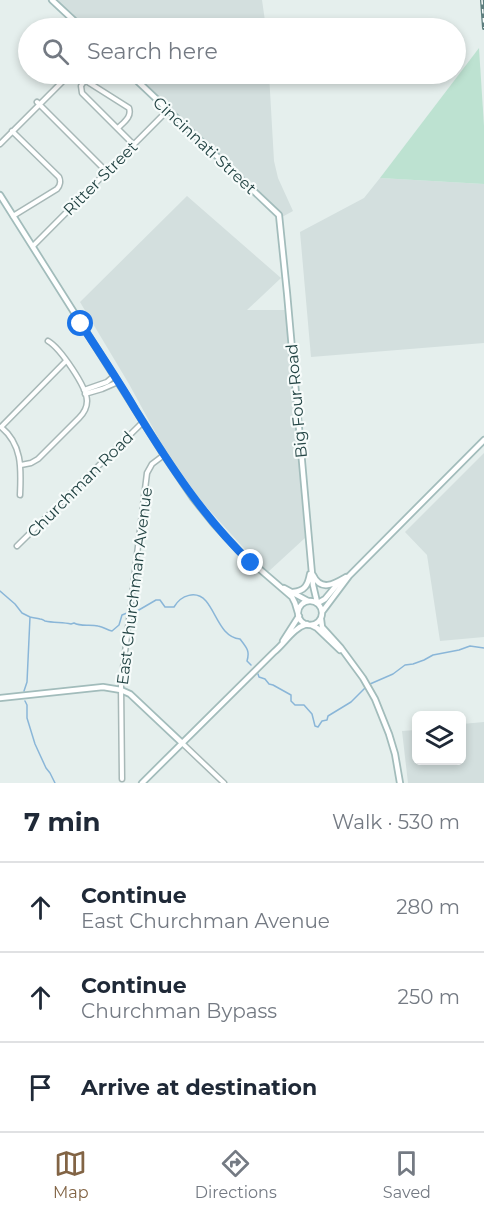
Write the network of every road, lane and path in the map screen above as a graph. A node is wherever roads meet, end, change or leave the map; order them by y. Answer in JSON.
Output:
{"nodes":[{"id":1,"x":52,"y":0,"type":"edge"},
{"id":2,"x":71,"y":18,"type":"edge"},
{"id":3,"x":59,"y":84,"type":"edge"},
{"id":4,"x":82,"y":84,"type":"edge"},
{"id":5,"x":91,"y":84,"type":"edge"},
{"id":6,"x":141,"y":84,"type":"edge"},
{"id":7,"x":38,"y":103,"type":"junction"},
{"id":8,"x":168,"y":110,"type":"junction"},
{"id":9,"x":117,"y":128,"type":"junction"},
{"id":10,"x":12,"y":131,"type":"junction"},
{"id":11,"x":0,"y":144,"type":"edge"},
{"id":12,"x":134,"y":145,"type":"junction"},
{"id":13,"x":106,"y":171,"type":"junction"},
{"id":14,"x":0,"y":195,"type":"edge"},
{"id":15,"x":13,"y":216,"type":"junction"},
{"id":16,"x":280,"y":216,"type":"joint"},
{"id":17,"x":33,"y":246,"type":"junction"},
{"id":18,"x":48,"y":341,"type":"dead end"},
{"id":19,"x":66,"y":361,"type":"junction"},
{"id":20,"x":114,"y":376,"type":"junction"},
{"id":21,"x":118,"y":382,"type":"junction"},
{"id":22,"x":85,"y":392,"type":"junction"},
{"id":23,"x":143,"y":422,"type":"junction"},
{"id":24,"x":1,"y":427,"type":"edge"},
{"id":25,"x":484,"y":440,"type":"edge"},
{"id":26,"x":164,"y":455,"type":"junction"},
{"id":27,"x":21,"y":465,"type":"junction"},
{"id":28,"x":20,"y":495,"type":"dead end"},
{"id":29,"x":17,"y":546,"type":"dead end"},
{"id":30,"x":311,"y":569,"type":"junction"},
{"id":31,"x":260,"y":570,"type":"junction"},
{"id":32,"x":349,"y":576,"type":"junction"},
{"id":33,"x":342,"y":579,"type":"junction"},
{"id":34,"x":313,"y":585,"type":"junction"},
{"id":35,"x":293,"y":592,"type":"junction"},
{"id":36,"x":309,"y":601,"type":"junction"},
{"id":37,"x":317,"y":603,"type":"junction"},
{"id":38,"x":322,"y":612,"type":"junction"},
{"id":39,"x":299,"y":614,"type":"junction"},
{"id":40,"x":321,"y":619,"type":"junction"},
{"id":41,"x":309,"y":624,"type":"junction"},
{"id":42,"x":274,"y":652,"type":"junction"},
{"id":43,"x":346,"y":656,"type":"junction"},
{"id":44,"x":121,"y":690,"type":"junction"},
{"id":45,"x":0,"y":698,"type":"edge"},
{"id":46,"x":182,"y":743,"type":"junction"},
{"id":47,"x":122,"y":779,"type":"dead end"},
{"id":48,"x":142,"y":783,"type":"edge"},
{"id":49,"x":224,"y":783,"type":"edge"},
{"id":50,"x":400,"y":783,"type":"edge"}],
"edges":[{"from":1,"to":2,"type":"street"},
{"from":3,"to":7,"type":"street"},
{"from":4,"to":9,"type":"street"},
{"from":5,"to":9,"type":"street"},
{"from":6,"to":8,"type":"street","name":"Cincinnati Street"},
{"from":7,"to":10,"type":"street"},
{"from":7,"to":13,"type":"street"},
{"from":8,"to":12,"type":"street","name":"Ritter Street"},
{"from":8,"to":16,"type":"street","name":"Cincinnati Street"},
{"from":9,"to":12,"type":"street"},
{"from":10,"to":11,"type":"street"},
{"from":10,"to":15,"type":"street"},
{"from":12,"to":13,"type":"street","name":"Ritter Street"},
{"from":13,"to":17,"type":"street","name":"Ritter Street"},
{"from":14,"to":15,"type":"street"},
{"from":15,"to":17,"type":"street"},
{"from":16,"to":30,"type":"street","name":"Big Four Road"},
{"from":17,"to":20,"type":"street"},
{"from":18,"to":19,"type":"street"},
{"from":19,"to":22,"type":"street"},
{"from":19,"to":24,"type":"street"},
{"from":20,"to":21,"type":"street"},
{"from":20,"to":22,"type":"street"},
{"from":21,"to":22,"type":"street"},
{"from":21,"to":23,"type":"street"},
{"from":22,"to":27,"type":"street"},
{"from":23,"to":26,"type":"street"},
{"from":23,"to":29,"type":"street","name":"Churchman Road"},
{"from":24,"to":27,"type":"street"},
{"from":25,"to":32,"type":"street"},
{"from":26,"to":31,"type":"street"},
{"from":26,"to":44,"type":"street","name":"East Churchman Avenue"},
{"from":27,"to":28,"type":"street"},
{"from":30,"to":33,"type":"street"},
{"from":30,"to":34,"type":"street","name":"Big Four Road"},
{"from":30,"to":35,"type":"street"},
{"from":31,"to":35,"type":"street"},
{"from":31,"to":39,"type":"street"},
{"from":32,"to":33,"type":"street"},
{"from":32,"to":38,"type":"street"},
{"from":33,"to":37,"type":"street"},
{"from":34,"to":36,"type":"street","name":"Big Four Road"},
{"from":34,"to":37,"type":"street","name":"Big Four Road"},
{"from":35,"to":36,"type":"street"},
{"from":36,"to":37,"type":"street"},
{"from":36,"to":39,"type":"street"},
{"from":37,"to":38,"type":"street"},
{"from":38,"to":40,"type":"street"},
{"from":39,"to":41,"type":"street"},
{"from":39,"to":42,"type":"street"},
{"from":40,"to":41,"type":"street"},
{"from":40,"to":43,"type":"street"},
{"from":41,"to":42,"type":"street"},
{"from":41,"to":43,"type":"street"},
{"from":42,"to":46,"type":"street"},
{"from":43,"to":50,"type":"street"},
{"from":44,"to":45,"type":"street"},
{"from":44,"to":46,"type":"street"},
{"from":44,"to":47,"type":"street","name":"East Churchman Avenue"},
{"from":46,"to":48,"type":"street"},
{"from":46,"to":49,"type":"street"}]}
